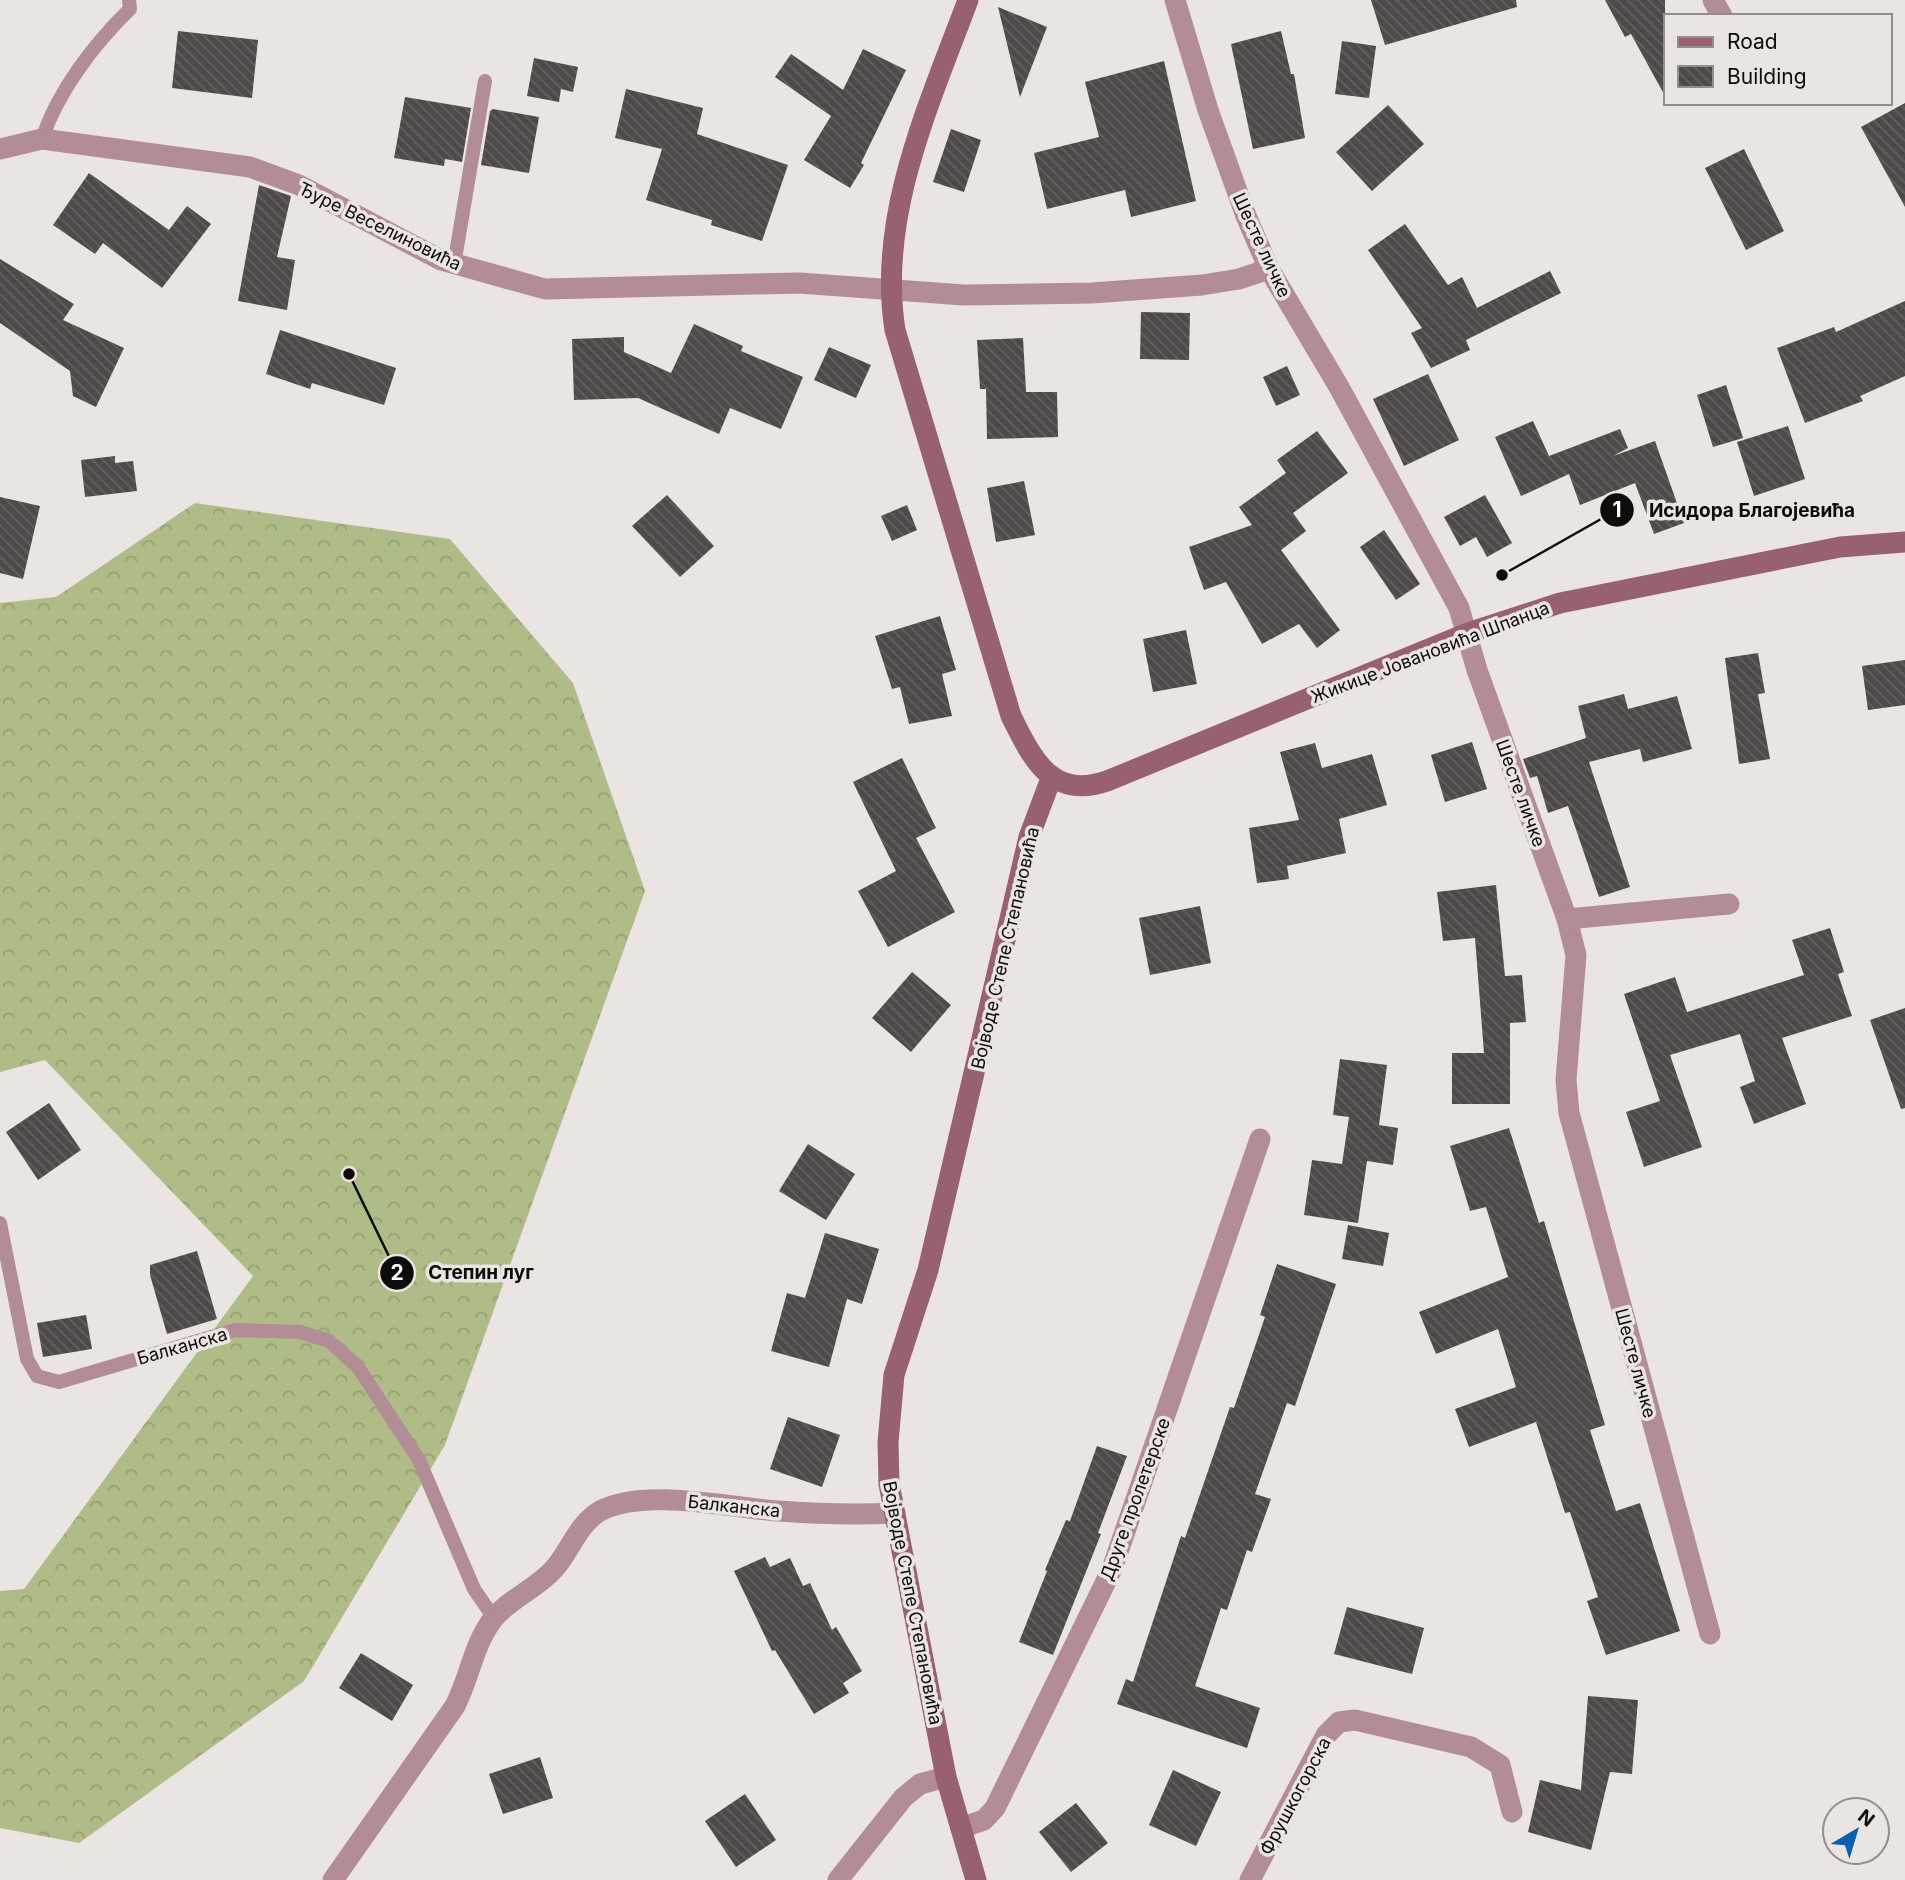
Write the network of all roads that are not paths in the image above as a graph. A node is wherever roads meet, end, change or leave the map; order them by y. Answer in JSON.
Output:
{"nodes":[{"id":1,"x":129,"y":0,"type":"edge"},
{"id":2,"x":968,"y":0,"type":"edge"},
{"id":3,"x":1175,"y":0,"type":"edge"},
{"id":4,"x":485,"y":81,"type":"dead end"},
{"id":5,"x":43,"y":139,"type":"junction"},
{"id":6,"x":0,"y":149,"type":"edge"},
{"id":7,"x":454,"y":265,"type":"junction"},
{"id":8,"x":1269,"y":269,"type":"junction"},
{"id":9,"x":890,"y":288,"type":"junction"},
{"id":10,"x":1905,"y":542,"type":"edge"},
{"id":11,"x":1468,"y":633,"type":"junction"},
{"id":12,"x":1052,"y":776,"type":"junction"},
{"id":13,"x":1729,"y":904,"type":"dead end"},
{"id":14,"x":1567,"y":919,"type":"junction"},
{"id":15,"x":1260,"y":1139,"type":"dead end"},
{"id":16,"x":0,"y":1223,"type":"edge"},
{"id":17,"x":895,"y":1513,"type":"junction"},
{"id":18,"x":494,"y":1618,"type":"junction"},
{"id":19,"x":1710,"y":1634,"type":"dead end"},
{"id":20,"x":946,"y":1777,"type":"junction"},
{"id":21,"x":1512,"y":1812,"type":"dead end"},
{"id":22,"x":961,"y":1828,"type":"junction"},
{"id":23,"x":333,"y":1880,"type":"edge"},
{"id":24,"x":838,"y":1880,"type":"edge"},
{"id":25,"x":976,"y":1880,"type":"edge"},
{"id":26,"x":1250,"y":1880,"type":"edge"}],
"edges":[{"from":1,"to":5,"type":"lane"},
{"from":2,"to":9,"type":"street"},
{"from":3,"to":8,"type":"street","name":"Шесте личке"},
{"from":4,"to":7,"type":"lane"},
{"from":5,"to":6,"type":"street","name":"Ђуре Веселиновића"},
{"from":5,"to":7,"type":"street","name":"Ђуре Веселиновића"},
{"from":7,"to":9,"type":"street","name":"Ђуре Веселиновића"},
{"from":8,"to":9,"type":"street","name":"Ђуре Веселиновића"},
{"from":8,"to":11,"type":"street","name":"Шесте личке"},
{"from":9,"to":12,"type":"street"},
{"from":10,"to":11,"type":"street","name":"Жикице Јовановића Шпанца"},
{"from":11,"to":12,"type":"street","name":"Жикице Јовановића Шпанца"},
{"from":11,"to":14,"type":"street","name":"Шесте личке"},
{"from":12,"to":17,"type":"street","name":"Војводе Степе Степановића"},
{"from":13,"to":14,"type":"street"},
{"from":14,"to":19,"type":"street","name":"Шесте личке"},
{"from":15,"to":22,"type":"street","name":"Друге пролетерске"},
{"from":16,"to":18,"type":"lane","name":"Балканска"},
{"from":17,"to":18,"type":"street","name":"Балканска"},
{"from":17,"to":20,"type":"street","name":"Војводе Степе Степановића"},
{"from":18,"to":23,"type":"street","name":"Балканска"},
{"from":20,"to":22,"type":"street","name":"Војводе Степе Степановића"},
{"from":20,"to":24,"type":"street"},
{"from":21,"to":26,"type":"street","name":"Фрушкогорска"},
{"from":22,"to":25,"type":"street","name":"Војводе Степе Степановића"}]}
